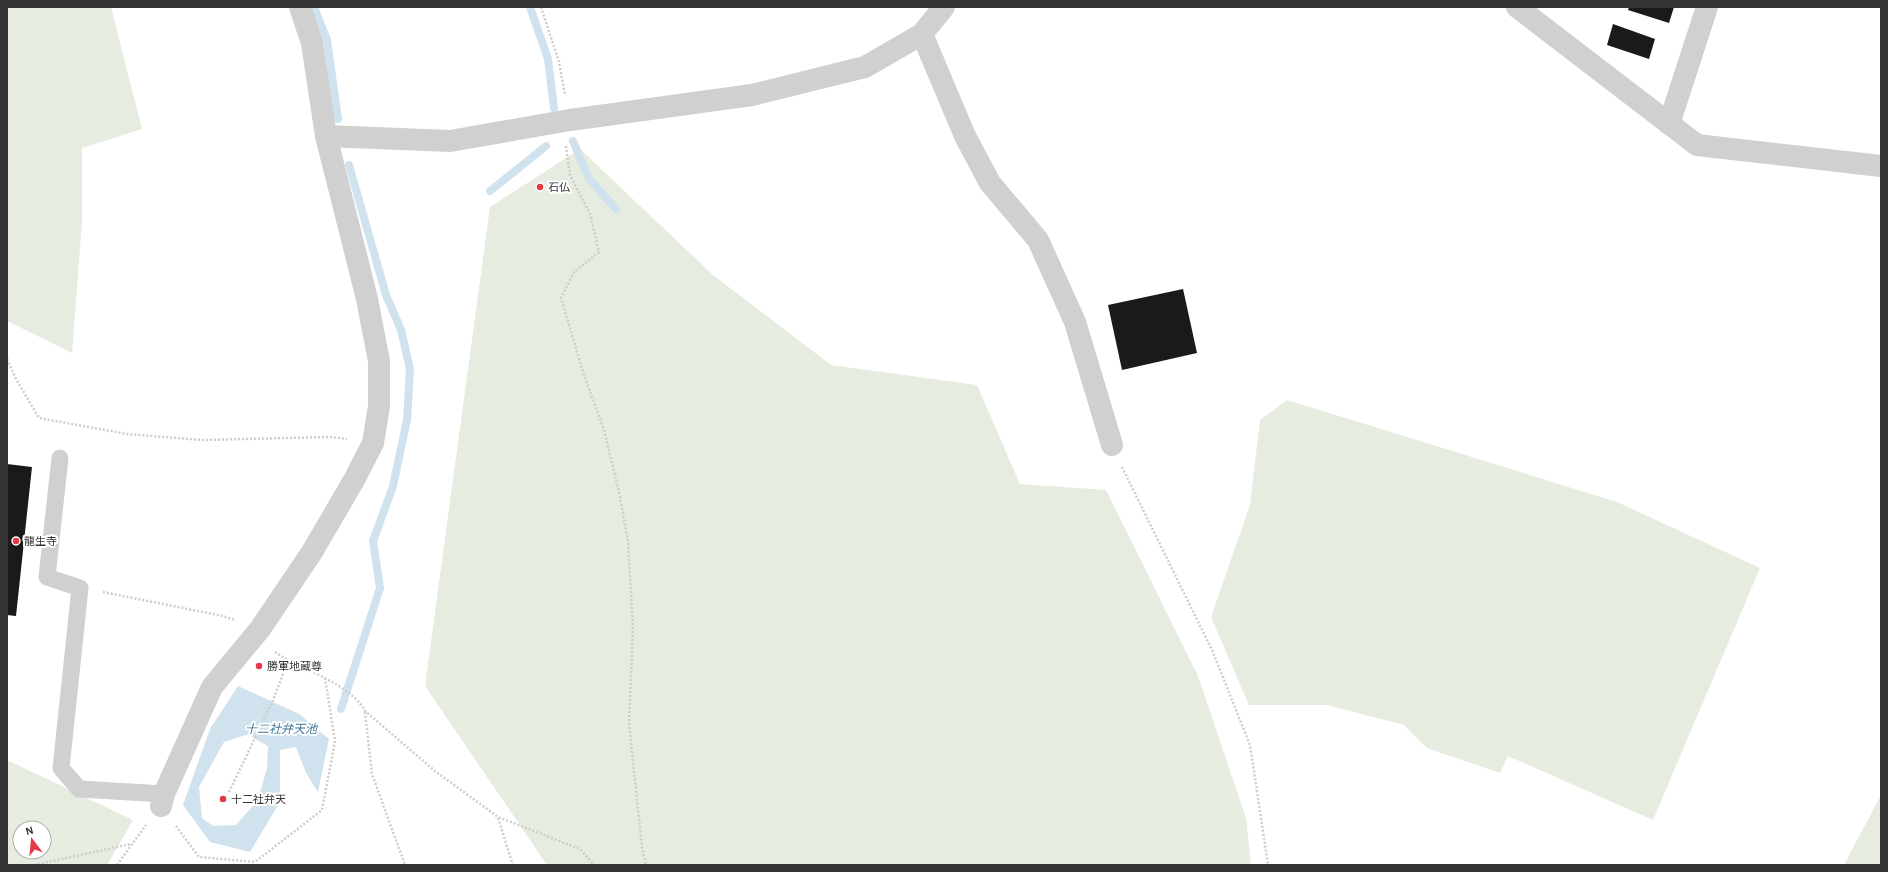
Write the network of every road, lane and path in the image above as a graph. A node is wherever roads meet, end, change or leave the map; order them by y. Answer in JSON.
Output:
{"nodes":[{"id":1,"x":300,"y":7,"type":"edge"},
{"id":2,"x":541,"y":7,"type":"edge"},
{"id":3,"x":944,"y":7,"type":"edge"},
{"id":4,"x":1517,"y":7,"type":"edge"},
{"id":5,"x":1707,"y":7,"type":"edge"},
{"id":6,"x":922,"y":34,"type":"junction"},
{"id":7,"x":570,"y":120,"type":"junction"},
{"id":8,"x":1669,"y":124,"type":"junction"},
{"id":9,"x":326,"y":136,"type":"junction"},
{"id":10,"x":1881,"y":166,"type":"edge"},
{"id":11,"x":7,"y":359,"type":"edge"},
{"id":12,"x":331,"y":437,"type":"dead end"},
{"id":13,"x":1112,"y":445,"type":"joint"},
{"id":14,"x":60,"y":458,"type":"dead end"},
{"id":15,"x":120,"y":594,"type":"dead end"},
{"id":16,"x":223,"y":616,"type":"dead end"},
{"id":17,"x":254,"y":637,"type":"junction"},
{"id":18,"x":288,"y":661,"type":"junction"},
{"id":19,"x":325,"y":678,"type":"junction"},
{"id":20,"x":365,"y":711,"type":"junction"},
{"id":21,"x":229,"y":792,"type":"dead end"},
{"id":22,"x":162,"y":800,"type":"junction"},
{"id":23,"x":498,"y":817,"type":"junction"},
{"id":24,"x":131,"y":844,"type":"junction"},
{"id":25,"x":34,"y":865,"type":"edge"},
{"id":26,"x":117,"y":865,"type":"edge"},
{"id":27,"x":404,"y":865,"type":"edge"},
{"id":28,"x":514,"y":865,"type":"edge"},
{"id":29,"x":594,"y":865,"type":"edge"},
{"id":30,"x":646,"y":865,"type":"edge"},
{"id":31,"x":1268,"y":865,"type":"edge"}],
"edges":[{"from":1,"to":9,"type":"street"},
{"from":2,"to":7,"type":"path"},
{"from":3,"to":6,"type":"street"},
{"from":4,"to":8,"type":"street"},
{"from":5,"to":8,"type":"street"},
{"from":6,"to":7,"type":"street"},
{"from":6,"to":13,"type":"street"},
{"from":7,"to":9,"type":"street"},
{"from":7,"to":30,"type":"path"},
{"from":8,"to":10,"type":"street"},
{"from":9,"to":17,"type":"street"},
{"from":11,"to":12,"type":"path"},
{"from":13,"to":31,"type":"path"},
{"from":14,"to":22,"type":"lane"},
{"from":15,"to":16,"type":"path"},
{"from":17,"to":18,"type":"path"},
{"from":17,"to":22,"type":"street"},
{"from":18,"to":19,"type":"path"},
{"from":18,"to":21,"type":"path"},
{"from":19,"to":20,"type":"path"},
{"from":19,"to":22,"type":"path"},
{"from":20,"to":23,"type":"path"},
{"from":20,"to":27,"type":"path"},
{"from":22,"to":24,"type":"path"},
{"from":23,"to":28,"type":"path"},
{"from":23,"to":29,"type":"path"},
{"from":24,"to":25,"type":"path"},
{"from":24,"to":26,"type":"path"}]}
